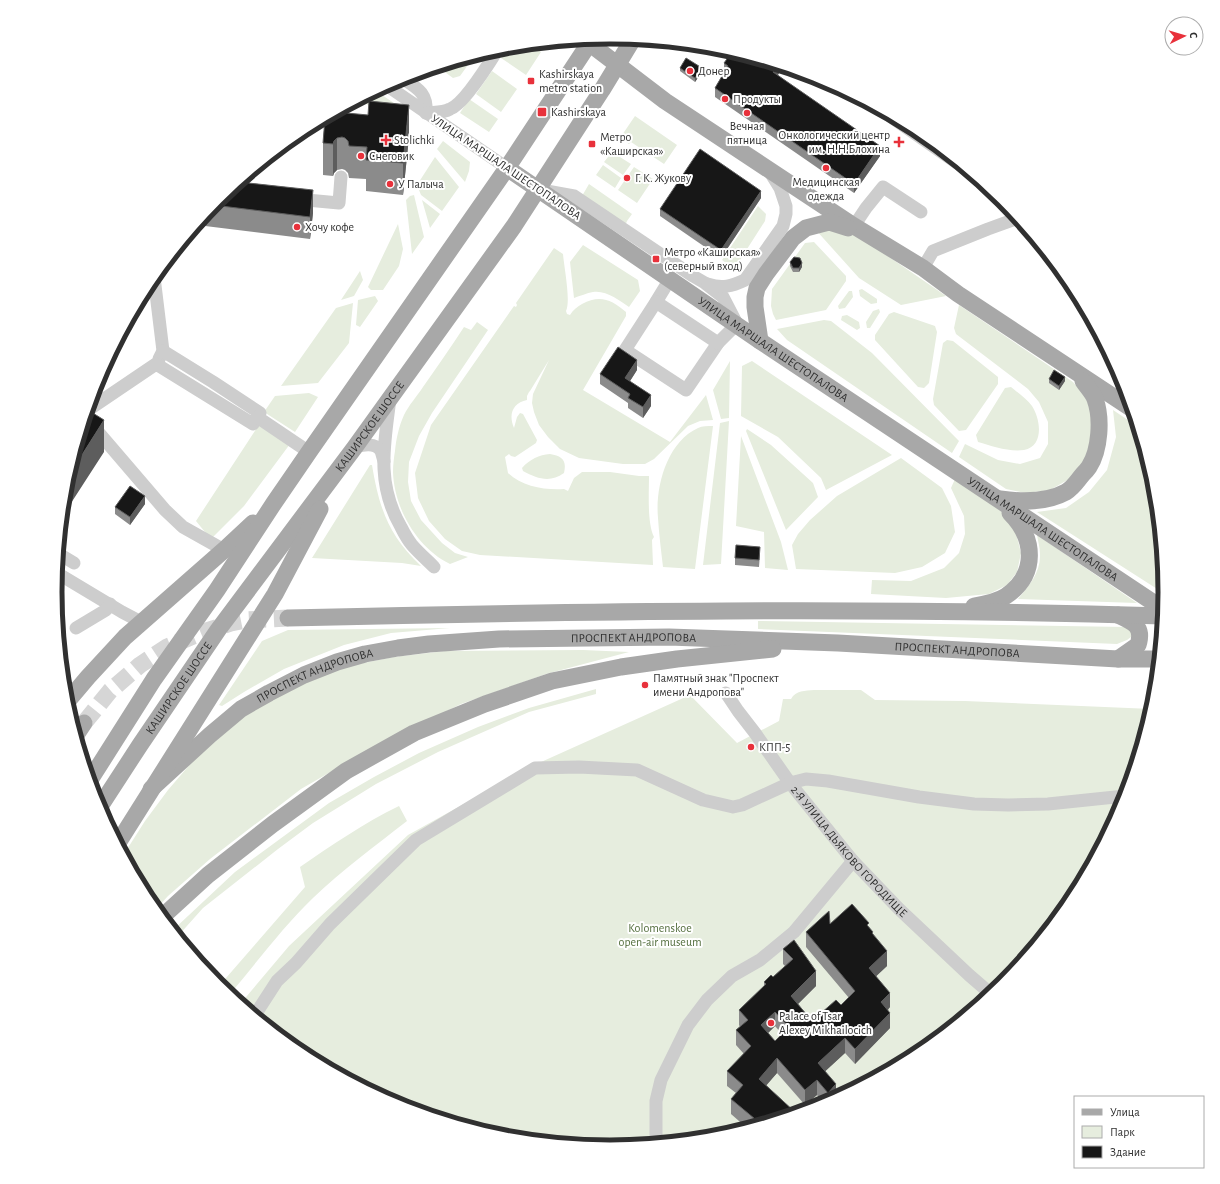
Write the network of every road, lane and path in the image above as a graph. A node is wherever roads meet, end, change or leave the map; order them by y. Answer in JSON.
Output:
{"nodes":[{"id":1,"x":594,"y":44,"type":"edge"},
{"id":2,"x":585,"y":45,"type":"edge"},
{"id":3,"x":629,"y":45,"type":"edge"},
{"id":4,"x":492,"y":57,"type":"edge"},
{"id":5,"x":618,"y":64,"type":"junction"},
{"id":6,"x":408,"y":83,"type":"edge"},
{"id":7,"x":392,"y":90,"type":"edge"},
{"id":8,"x":426,"y":113,"type":"junction"},
{"id":9,"x":508,"y":168,"type":"junction"},
{"id":10,"x":767,"y":168,"type":"junction"},
{"id":11,"x":342,"y":177,"type":"dead end"},
{"id":12,"x":539,"y":189,"type":"junction"},
{"id":13,"x":285,"y":198,"type":"edge"},
{"id":14,"x":921,"y":212,"type":"dead end"},
{"id":15,"x":1012,"y":220,"type":"edge"},
{"id":16,"x":861,"y":230,"type":"junction"},
{"id":17,"x":923,"y":268,"type":"junction"},
{"id":18,"x":670,"y":279,"type":"junction"},
{"id":19,"x":705,"y":283,"type":"junction"},
{"id":20,"x":155,"y":286,"type":"edge"},
{"id":21,"x":656,"y":302,"type":"junction"},
{"id":22,"x":736,"y":324,"type":"junction"},
{"id":23,"x":760,"y":341,"type":"junction"},
{"id":24,"x":718,"y":343,"type":"junction"},
{"id":25,"x":163,"y":351,"type":"junction"},
{"id":26,"x":156,"y":364,"type":"junction"},
{"id":27,"x":1079,"y":374,"type":"junction"},
{"id":28,"x":390,"y":399,"type":"junction"},
{"id":29,"x":1124,"y":404,"type":"edge"},
{"id":30,"x":95,"y":405,"type":"edge"},
{"id":31,"x":256,"y":418,"type":"junction"},
{"id":32,"x":89,"y":422,"type":"edge"},
{"id":33,"x":354,"y":449,"type":"junction"},
{"id":34,"x":309,"y":452,"type":"junction"},
{"id":35,"x":384,"y":461,"type":"junction"},
{"id":36,"x":996,"y":498,"type":"junction"},
{"id":37,"x":274,"y":503,"type":"junction"},
{"id":38,"x":224,"y":550,"type":"junction"},
{"id":39,"x":63,"y":556,"type":"edge"},
{"id":40,"x":74,"y":563,"type":"dead end"},
{"id":41,"x":434,"y":567,"type":"dead end"},
{"id":42,"x":62,"y":576,"type":"edge"},
{"id":43,"x":110,"y":604,"type":"junction"},
{"id":44,"x":1158,"y":605,"type":"edge"},
{"id":45,"x":946,"y":612,"type":"junction"},
{"id":46,"x":1117,"y":614,"type":"junction"},
{"id":47,"x":1157,"y":616,"type":"edge"},
{"id":48,"x":288,"y":618,"type":"tunnel mouth"},
{"id":49,"x":141,"y":622,"type":"junction"},
{"id":50,"x":76,"y":628,"type":"dead end"},
{"id":51,"x":838,"y":643,"type":"junction"},
{"id":52,"x":1154,"y":658,"type":"edge"},
{"id":53,"x":1118,"y":659,"type":"junction"},
{"id":54,"x":726,"y":693,"type":"dead end"},
{"id":55,"x":72,"y":695,"type":"edge"},
{"id":56,"x":93,"y":774,"type":"edge"},
{"id":57,"x":790,"y":783,"type":"junction"},
{"id":58,"x":151,"y":789,"type":"junction"},
{"id":59,"x":1118,"y":797,"type":"edge"},
{"id":60,"x":104,"y":801,"type":"edge"},
{"id":61,"x":121,"y":838,"type":"edge"},
{"id":62,"x":852,"y":861,"type":"junction"},
{"id":63,"x":166,"y":913,"type":"edge"},
{"id":64,"x":986,"y":990,"type":"edge"},
{"id":65,"x":257,"y":1011,"type":"edge"},
{"id":66,"x":656,"y":1138,"type":"edge"}],
"edges":[{"from":1,"to":5,"type":"main road"},
{"from":2,"to":9,"type":"main road","name":"КАШИРСКОЕ ШОССЕ"},
{"from":3,"to":5,"type":"main road","name":"КАШИРСКОЕ ШОССЕ"},
{"from":4,"to":8,"type":"street"},
{"from":5,"to":10,"type":"main road"},
{"from":5,"to":12,"type":"main road","name":"КАШИРСКОЕ ШОССЕ"},
{"from":6,"to":8,"type":"street"},
{"from":7,"to":8,"type":"street","name":"УЛИЦА МАРШАЛА ШЕСТОПАЛОВА"},
{"from":8,"to":9,"type":"street","name":"УЛИЦА МАРШАЛА ШЕСТОПАЛОВА"},
{"from":9,"to":12,"type":"main road","name":"УЛИЦА МАРШАЛА ШЕСТОПАЛОВА"},
{"from":9,"to":34,"type":"main road","name":"КАШИРСКОЕ ШОССЕ"},
{"from":10,"to":16,"type":"main road"},
{"from":10,"to":19,"type":"street"},
{"from":11,"to":13,"type":"street"},
{"from":12,"to":18,"type":"main road","name":"УЛИЦА МАРШАЛА ШЕСТОПАЛОВА"},
{"from":12,"to":19,"type":"street"},
{"from":12,"to":28,"type":"main road","name":"КАШИРСКОЕ ШОССЕ"},
{"from":14,"to":16,"type":"street"},
{"from":15,"to":17,"type":"street"},
{"from":16,"to":17,"type":"main road"},
{"from":16,"to":23,"type":"main road"},
{"from":17,"to":27,"type":"main road"},
{"from":18,"to":21,"type":"street"},
{"from":18,"to":22,"type":"main road","name":"УЛИЦА МАРШАЛА ШЕСТОПАЛОВА"},
{"from":19,"to":22,"type":"street"},
{"from":20,"to":25,"type":"street"},
{"from":21,"to":24,"type":"street"},
{"from":21,"to":24,"type":"street"},
{"from":22,"to":23,"type":"main road","name":"УЛИЦА МАРШАЛА ШЕСТОПАЛОВА"},
{"from":22,"to":24,"type":"street"},
{"from":23,"to":36,"type":"main road","name":"УЛИЦА МАРШАЛА ШЕСТОПАЛОВА"},
{"from":25,"to":26,"type":"street"},
{"from":25,"to":31,"type":"street"},
{"from":26,"to":30,"type":"street"},
{"from":26,"to":31,"type":"street"},
{"from":27,"to":29,"type":"main road"},
{"from":27,"to":36,"type":"main road"},
{"from":28,"to":33,"type":"main road","name":"КАШИРСКОЕ ШОССЕ"},
{"from":28,"to":35,"type":"street"},
{"from":31,"to":34,"type":"street"},
{"from":32,"to":38,"type":"street"},
{"from":33,"to":35,"type":"street"},
{"from":33,"to":58,"type":"main road"},
{"from":33,"to":60,"type":"main road","name":"КАШИРСКОЕ ШОССЕ"},
{"from":34,"to":37,"type":"main road","name":"КАШИРСКОЕ ШОССЕ"},
{"from":35,"to":41,"type":"street"},
{"from":36,"to":44,"type":"main road","name":"УЛИЦА МАРШАЛА ШЕСТОПАЛОВА"},
{"from":36,"to":45,"type":"main road"},
{"from":37,"to":38,"type":"main road"},
{"from":37,"to":56,"type":"main road","name":"КАШИРСКОЕ ШОССЕ"},
{"from":38,"to":49,"type":"main road"},
{"from":39,"to":40,"type":"street"},
{"from":42,"to":43,"type":"street"},
{"from":43,"to":49,"type":"street"},
{"from":43,"to":50,"type":"street"},
{"from":45,"to":46,"type":"main road"},
{"from":45,"to":48,"type":"main road"},
{"from":46,"to":47,"type":"main road"},
{"from":46,"to":53,"type":"main road"},
{"from":49,"to":55,"type":"main road"},
{"from":51,"to":53,"type":"main road","name":"ПРОСПЕКТ АНДРОПОВА"},
{"from":51,"to":58,"type":"main road","name":"ПРОСПЕКТ АНДРОПОВА"},
{"from":51,"to":63,"type":"main road"},
{"from":52,"to":53,"type":"main road","name":"ПРОСПЕКТ АНДРОПОВА"},
{"from":54,"to":57,"type":"street","name":"2-Я УЛИЦА ДЬЯКОВО ГОРОДИЩЕ"},
{"from":57,"to":59,"type":"street"},
{"from":57,"to":62,"type":"street","name":"2-Я УЛИЦА ДЬЯКОВО ГОРОДИЩЕ"},
{"from":57,"to":65,"type":"street"},
{"from":58,"to":61,"type":"main road"},
{"from":62,"to":64,"type":"street","name":"2-Я УЛИЦА ДЬЯКОВО ГОРОДИЩЕ"},
{"from":62,"to":66,"type":"street"}]}
